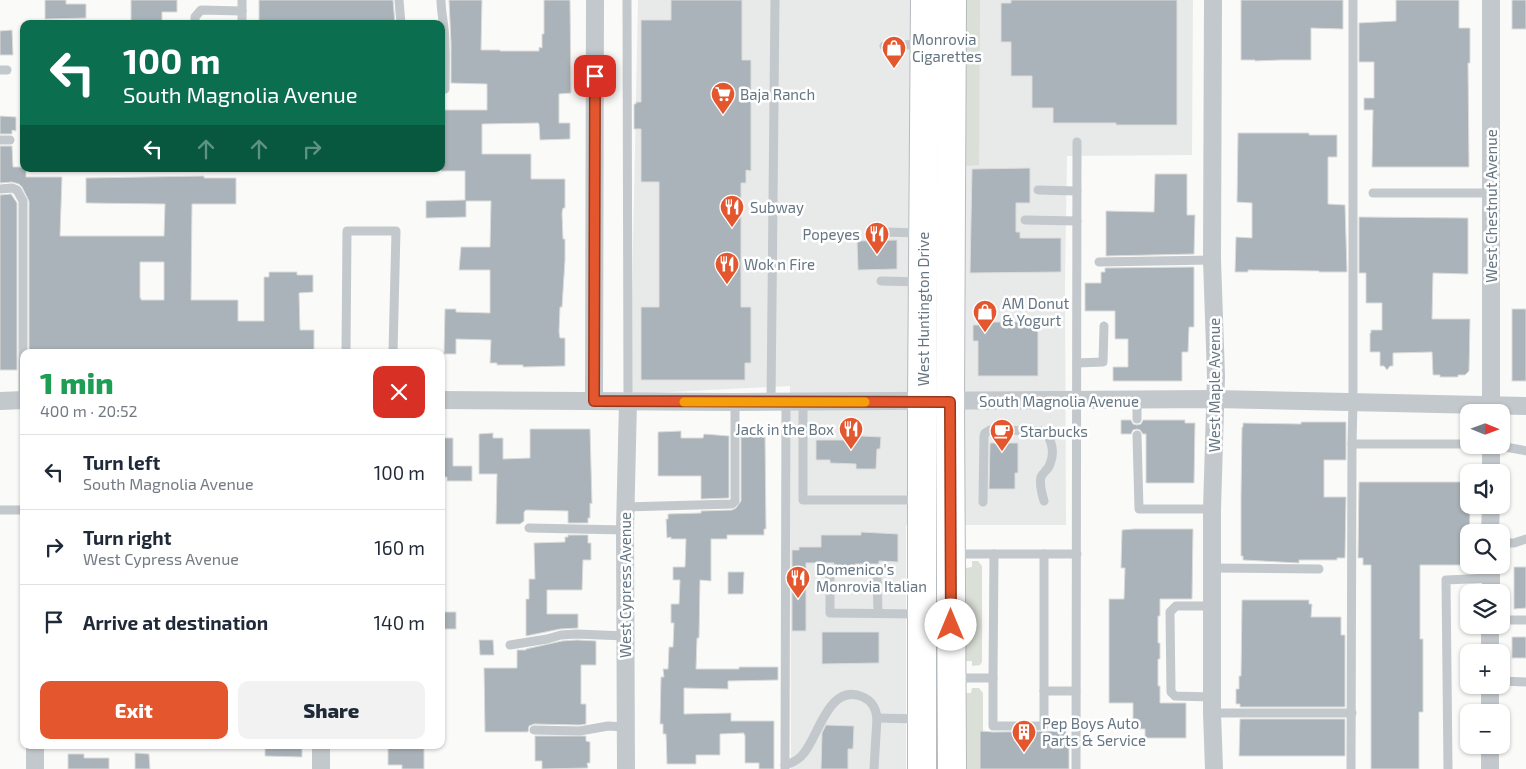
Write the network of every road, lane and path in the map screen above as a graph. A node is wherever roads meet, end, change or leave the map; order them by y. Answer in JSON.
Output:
{"nodes":[{"id":1,"x":242,"y":0,"type":"edge"},
{"id":2,"x":399,"y":0,"type":"edge"},
{"id":3,"x":441,"y":0,"type":"edge"},
{"id":4,"x":595,"y":0,"type":"edge"},
{"id":5,"x":627,"y":0,"type":"edge"},
{"id":6,"x":775,"y":0,"type":"edge"},
{"id":7,"x":925,"y":0,"type":"edge"},
{"id":8,"x":942,"y":0,"type":"edge"},
{"id":9,"x":952,"y":0,"type":"edge"},
{"id":10,"x":1213,"y":0,"type":"edge"},
{"id":11,"x":1353,"y":0,"type":"edge"},
{"id":12,"x":1492,"y":0,"type":"edge"},
{"id":13,"x":242,"y":11,"type":"junction"},
{"id":14,"x":196,"y":20,"type":"edge"},
{"id":15,"x":242,"y":20,"type":"edge"},
{"id":16,"x":401,"y":20,"type":"edge"},
{"id":17,"x":442,"y":20,"type":"edge"},
{"id":18,"x":952,"y":35,"type":"junction"},
{"id":19,"x":925,"y":44,"type":"junction"},
{"id":20,"x":884,"y":46,"type":"dead end"},
{"id":21,"x":445,"y":72,"type":"edge"},
{"id":22,"x":445,"y":89,"type":"edge"},
{"id":23,"x":0,"y":140,"type":"edge"},
{"id":24,"x":10,"y":140,"type":"dead end"},
{"id":25,"x":1077,"y":142,"type":"dead end"},
{"id":26,"x":0,"y":188,"type":"edge"},
{"id":27,"x":1038,"y":190,"type":"dead end"},
{"id":28,"x":1077,"y":191,"type":"junction"},
{"id":29,"x":1373,"y":193,"type":"dead end"},
{"id":30,"x":1491,"y":193,"type":"junction"},
{"id":31,"x":1025,"y":220,"type":"dead end"},
{"id":32,"x":1077,"y":221,"type":"junction"},
{"id":33,"x":883,"y":232,"type":"dead end"},
{"id":34,"x":923,"y":233,"type":"junction"},
{"id":35,"x":1212,"y":260,"type":"junction"},
{"id":36,"x":1099,"y":262,"type":"dead end"},
{"id":37,"x":881,"y":281,"type":"dead end"},
{"id":38,"x":923,"y":282,"type":"junction"},
{"id":39,"x":1104,"y":326,"type":"dead end"},
{"id":40,"x":24,"y":349,"type":"edge"},
{"id":41,"x":346,"y":349,"type":"edge"},
{"id":42,"x":393,"y":349,"type":"edge"},
{"id":43,"x":1077,"y":363,"type":"junction"},
{"id":44,"x":1077,"y":399,"type":"junction"},
{"id":45,"x":20,"y":400,"type":"edge"},
{"id":46,"x":445,"y":400,"type":"edge"},
{"id":47,"x":1215,"y":400,"type":"junction"},
{"id":48,"x":0,"y":401,"type":"edge"},
{"id":49,"x":594,"y":401,"type":"junction"},
{"id":50,"x":628,"y":401,"type":"junction"},
{"id":51,"x":1137,"y":401,"type":"junction"},
{"id":52,"x":735,"y":402,"type":"junction"},
{"id":53,"x":787,"y":402,"type":"junction"},
{"id":54,"x":922,"y":402,"type":"junction"},
{"id":55,"x":950,"y":402,"type":"junction"},
{"id":56,"x":1353,"y":402,"type":"junction"},
{"id":57,"x":1491,"y":404,"type":"edge"},
{"id":58,"x":1526,"y":406,"type":"edge"},
{"id":59,"x":1460,"y":407,"type":"edge"},
{"id":60,"x":1510,"y":407,"type":"edge"},
{"id":61,"x":1137,"y":419,"type":"dead end"},
{"id":62,"x":1137,"y":435,"type":"dead end"},
{"id":63,"x":1352,"y":444,"type":"junction"},
{"id":64,"x":1460,"y":444,"type":"edge"},
{"id":65,"x":1510,"y":448,"type":"edge"},
{"id":66,"x":1526,"y":451,"type":"edge"},
{"id":67,"x":922,"y":500,"type":"junction"},
{"id":68,"x":983,"y":502,"type":"dead end"},
{"id":69,"x":1044,"y":502,"type":"dead end"},
{"id":70,"x":625,"y":508,"type":"junction"},
{"id":71,"x":1212,"y":509,"type":"junction"},
{"id":72,"x":0,"y":510,"type":"edge"},
{"id":73,"x":20,"y":510,"type":"edge"},
{"id":74,"x":529,"y":528,"type":"dead end"},
{"id":75,"x":624,"y":530,"type":"junction"},
{"id":76,"x":1526,"y":539,"type":"edge"},
{"id":77,"x":1510,"y":543,"type":"edge"},
{"id":78,"x":950,"y":554,"type":"junction"},
{"id":79,"x":994,"y":554,"type":"junction"},
{"id":80,"x":1044,"y":554,"type":"junction"},
{"id":81,"x":1077,"y":554,"type":"junction"},
{"id":82,"x":1212,"y":568,"type":"junction"},
{"id":83,"x":1319,"y":568,"type":"dead end"},
{"id":84,"x":830,"y":572,"type":"dead end"},
{"id":85,"x":877,"y":575,"type":"dead end"},
{"id":86,"x":1491,"y":578,"type":"edge"},
{"id":87,"x":1212,"y":606,"type":"junction"},
{"id":88,"x":878,"y":613,"type":"junction"},
{"id":89,"x":922,"y":614,"type":"junction"},
{"id":90,"x":1510,"y":620,"type":"edge"},
{"id":91,"x":1526,"y":620,"type":"edge"},
{"id":92,"x":625,"y":636,"type":"junction"},
{"id":93,"x":510,"y":645,"type":"dead end"},
{"id":94,"x":951,"y":678,"type":"junction"},
{"id":95,"x":993,"y":678,"type":"junction"},
{"id":96,"x":1510,"y":681,"type":"edge"},
{"id":97,"x":1526,"y":682,"type":"edge"},
{"id":98,"x":1044,"y":691,"type":"junction"},
{"id":99,"x":1076,"y":691,"type":"junction"},
{"id":100,"x":1212,"y":705,"type":"junction"},
{"id":101,"x":1352,"y":713,"type":"junction"},
{"id":102,"x":877,"y":718,"type":"junction"},
{"id":103,"x":922,"y":719,"type":"junction"},
{"id":104,"x":625,"y":727,"type":"junction"},
{"id":105,"x":534,"y":730,"type":"dead end"},
{"id":106,"x":35,"y":749,"type":"edge"},
{"id":107,"x":321,"y":749,"type":"edge"},
{"id":108,"x":1490,"y":754,"type":"edge"},
{"id":109,"x":784,"y":767,"type":"edge"},
{"id":110,"x":35,"y":769,"type":"edge"},
{"id":111,"x":321,"y":769,"type":"edge"},
{"id":112,"x":626,"y":769,"type":"edge"},
{"id":113,"x":874,"y":769,"type":"edge"},
{"id":114,"x":922,"y":769,"type":"edge"},
{"id":115,"x":952,"y":769,"type":"edge"},
{"id":116,"x":1076,"y":769,"type":"edge"},
{"id":117,"x":1214,"y":769,"type":"edge"},
{"id":118,"x":1352,"y":769,"type":"edge"},
{"id":119,"x":1448,"y":769,"type":"edge"},
{"id":120,"x":1490,"y":769,"type":"edge"}],
"edges":[{"from":1,"to":13,"type":"lane"},
{"from":2,"to":16,"type":"lane"},
{"from":3,"to":17,"type":"lane"},
{"from":4,"to":49,"type":"street"},
{"from":5,"to":50,"type":"lane"},
{"from":6,"to":53,"type":"lane"},
{"from":7,"to":19,"type":"main road","name":"West Huntington Drive"},
{"from":8,"to":18,"type":"main road"},
{"from":9,"to":18,"type":"main road","name":"West Huntington Drive"},
{"from":10,"to":35,"type":"street","name":"West Maple Avenue"},
{"from":11,"to":56,"type":"lane"},
{"from":12,"to":30,"type":"street","name":"West Chestnut Avenue"},
{"from":13,"to":14,"type":"lane"},
{"from":13,"to":15,"type":"lane"},
{"from":18,"to":55,"type":"main road","name":"West Huntington Drive"},
{"from":19,"to":20,"type":"lane"},
{"from":19,"to":34,"type":"main road","name":"West Huntington Drive"},
{"from":21,"to":22,"type":"lane"},
{"from":23,"to":24,"type":"lane"},
{"from":25,"to":28,"type":"lane"},
{"from":26,"to":40,"type":"lane"},
{"from":27,"to":28,"type":"lane"},
{"from":28,"to":32,"type":"lane"},
{"from":29,"to":30,"type":"lane"},
{"from":30,"to":57,"type":"street","name":"West Chestnut Avenue"},
{"from":31,"to":32,"type":"lane"},
{"from":32,"to":43,"type":"lane"},
{"from":33,"to":34,"type":"lane"},
{"from":34,"to":38,"type":"main road","name":"West Huntington Drive"},
{"from":35,"to":36,"type":"lane"},
{"from":35,"to":47,"type":"street","name":"West Maple Avenue"},
{"from":37,"to":38,"type":"lane"},
{"from":38,"to":54,"type":"main road","name":"West Huntington Drive"},
{"from":39,"to":43,"type":"lane"},
{"from":41,"to":42,"type":"lane"},
{"from":43,"to":44,"type":"lane"},
{"from":44,"to":51,"type":"street","name":"South Magnolia Avenue"},
{"from":44,"to":55,"type":"street","name":"South Magnolia Avenue"},
{"from":44,"to":81,"type":"lane"},
{"from":45,"to":48,"type":"street"},
{"from":46,"to":49,"type":"street","name":"South Magnolia Avenue"},
{"from":47,"to":51,"type":"street","name":"South Magnolia Avenue"},
{"from":47,"to":56,"type":"street","name":"South Magnolia Avenue"},
{"from":47,"to":71,"type":"street","name":"West Maple Avenue"},
{"from":49,"to":50,"type":"street","name":"South Magnolia Avenue"},
{"from":50,"to":52,"type":"street","name":"South Magnolia Avenue"},
{"from":50,"to":70,"type":"street","name":"West Cypress Avenue"},
{"from":51,"to":61,"type":"lane"},
{"from":52,"to":53,"type":"street","name":"South Magnolia Avenue"},
{"from":52,"to":70,"type":"lane"},
{"from":53,"to":54,"type":"street","name":"South Magnolia Avenue"},
{"from":53,"to":67,"type":"lane"},
{"from":53,"to":109,"type":"lane"},
{"from":54,"to":55,"type":"street","name":"South Magnolia Avenue"},
{"from":54,"to":67,"type":"main road","name":"West Huntington Drive"},
{"from":55,"to":78,"type":"main road","name":"West Huntington Drive"},
{"from":56,"to":59,"type":"street","name":"South Magnolia Avenue"},
{"from":56,"to":63,"type":"lane"},
{"from":58,"to":60,"type":"street","name":"South Magnolia Avenue"},
{"from":62,"to":71,"type":"lane"},
{"from":63,"to":64,"type":"lane"},
{"from":63,"to":101,"type":"lane"},
{"from":65,"to":66,"type":"lane"},
{"from":67,"to":89,"type":"main road","name":"West Huntington Drive"},
{"from":68,"to":69,"type":"lane"},
{"from":70,"to":75,"type":"street","name":"West Cypress Avenue"},
{"from":71,"to":82,"type":"street","name":"West Maple Avenue"},
{"from":72,"to":73,"type":"lane"},
{"from":74,"to":75,"type":"lane"},
{"from":75,"to":92,"type":"street","name":"West Cypress Avenue"},
{"from":76,"to":77,"type":"lane"},
{"from":78,"to":79,"type":"lane"},
{"from":78,"to":94,"type":"main road","name":"West Huntington Drive"},
{"from":79,"to":80,"type":"lane"},
{"from":79,"to":95,"type":"lane"},
{"from":80,"to":81,"type":"lane"},
{"from":80,"to":98,"type":"lane"},
{"from":81,"to":99,"type":"lane"},
{"from":82,"to":83,"type":"lane"},
{"from":82,"to":87,"type":"street","name":"West Maple Avenue"},
{"from":84,"to":88,"type":"lane"},
{"from":85,"to":88,"type":"lane"},
{"from":86,"to":119,"type":"lane"},
{"from":87,"to":100,"type":"street","name":"West Maple Avenue"},
{"from":87,"to":100,"type":"lane"},
{"from":88,"to":89,"type":"lane"},
{"from":89,"to":103,"type":"main road","name":"West Huntington Drive"},
{"from":90,"to":91,"type":"lane"},
{"from":92,"to":93,"type":"lane"},
{"from":92,"to":104,"type":"street","name":"West Cypress Avenue"},
{"from":94,"to":95,"type":"lane"},
{"from":94,"to":115,"type":"main road","name":"West Huntington Drive"},
{"from":95,"to":98,"type":"lane"},
{"from":96,"to":97,"type":"lane"},
{"from":98,"to":99,"type":"lane"},
{"from":99,"to":116,"type":"lane"},
{"from":100,"to":101,"type":"lane"},
{"from":100,"to":117,"type":"street","name":"West Maple Avenue"},
{"from":101,"to":118,"type":"lane"},
{"from":102,"to":103,"type":"lane"},
{"from":102,"to":109,"type":"lane"},
{"from":102,"to":113,"type":"lane"},
{"from":103,"to":114,"type":"main road","name":"West Huntington Drive"},
{"from":104,"to":105,"type":"lane"},
{"from":104,"to":112,"type":"street","name":"West Cypress Avenue"},
{"from":106,"to":110,"type":"street"},
{"from":107,"to":111,"type":"street"},
{"from":108,"to":120,"type":"street"}]}
